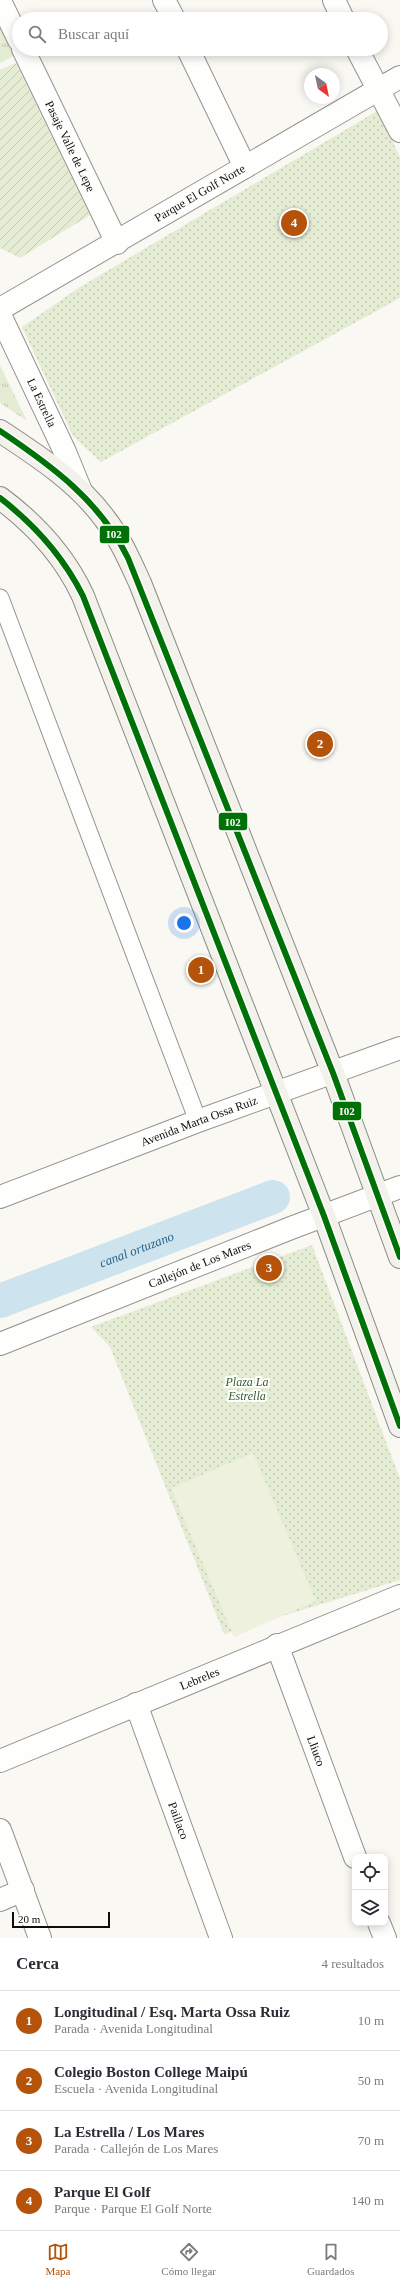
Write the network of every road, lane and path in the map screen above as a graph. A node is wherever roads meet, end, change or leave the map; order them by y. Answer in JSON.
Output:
{"nodes":[{"id":1,"x":164,"y":0,"type":"edge"},
{"id":2,"x":334,"y":0,"type":"edge"},
{"id":3,"x":0,"y":1,"type":"edge"},
{"id":4,"x":170,"y":12,"type":"edge"},
{"id":5,"x":340,"y":12,"type":"edge"},
{"id":6,"x":12,"y":26,"type":"edge"},
{"id":7,"x":26,"y":56,"type":"edge"},
{"id":8,"x":191,"y":56,"type":"edge"},
{"id":9,"x":360,"y":56,"type":"edge"},
{"id":10,"x":400,"y":78,"type":"edge"},
{"id":11,"x":377,"y":91,"type":"junction"},
{"id":12,"x":400,"y":131,"type":"edge"},
{"id":13,"x":245,"y":167,"type":"junction"},
{"id":14,"x":117,"y":243,"type":"junction"},
{"id":15,"x":0,"y":309,"type":"edge"},
{"id":16,"x":0,"y":316,"type":"edge"},
{"id":17,"x":0,"y":431,"type":"edge"},
{"id":18,"x":81,"y":491,"type":"junction"},
{"id":19,"x":0,"y":498,"type":"edge"},
{"id":20,"x":0,"y":598,"type":"edge"},
{"id":21,"x":400,"y":1048,"type":"edge"},
{"id":22,"x":333,"y":1073,"type":"junction"},
{"id":23,"x":277,"y":1093,"type":"junction"},
{"id":24,"x":198,"y":1121,"type":"junction"},
{"id":25,"x":400,"y":1187,"type":"edge"},
{"id":26,"x":378,"y":1196,"type":"junction"},
{"id":27,"x":0,"y":1197,"type":"edge"},
{"id":28,"x":324,"y":1216,"type":"junction"},
{"id":29,"x":400,"y":1257,"type":"edge"},
{"id":30,"x":0,"y":1344,"type":"edge"},
{"id":31,"x":400,"y":1426,"type":"edge"},
{"id":32,"x":400,"y":1596,"type":"edge"},
{"id":33,"x":278,"y":1645,"type":"junction"},
{"id":34,"x":136,"y":1704,"type":"junction"},
{"id":35,"x":0,"y":1761,"type":"edge"},
{"id":36,"x":0,"y":1830,"type":"edge"},
{"id":37,"x":354,"y":1854,"type":"edge"},
{"id":38,"x":23,"y":1890,"type":"junction"},
{"id":39,"x":0,"y":1900,"type":"edge"},
{"id":40,"x":380,"y":1926,"type":"edge"},
{"id":41,"x":40,"y":1938,"type":"edge"},
{"id":42,"x":221,"y":1938,"type":"edge"},
{"id":43,"x":385,"y":1938,"type":"edge"}],
"edges":[{"from":1,"to":4,"type":"street"},
{"from":2,"to":5,"type":"street"},
{"from":3,"to":6,"type":"street"},
{"from":7,"to":14,"type":"street","name":"Pasaje Valle de Lepe"},
{"from":8,"to":13,"type":"street"},
{"from":9,"to":11,"type":"street"},
{"from":10,"to":11,"type":"street","name":"Parque El Golf Norte"},
{"from":11,"to":12,"type":"street"},
{"from":11,"to":13,"type":"street","name":"Parque El Golf Norte"},
{"from":13,"to":14,"type":"street","name":"Parque El Golf Norte"},
{"from":14,"to":15,"type":"street","name":"Parque El Golf Norte"},
{"from":16,"to":18,"type":"street","name":"La Estrella"},
{"from":17,"to":18,"type":"main road"},
{"from":18,"to":22,"type":"main road"},
{"from":19,"to":23,"type":"main road"},
{"from":20,"to":24,"type":"lane"},
{"from":21,"to":22,"type":"street","name":"Avenida Marta Ossa Ruiz"},
{"from":22,"to":23,"type":"street","name":"Avenida Marta Ossa Ruiz"},
{"from":22,"to":26,"type":"main road"},
{"from":23,"to":24,"type":"street","name":"Avenida Marta Ossa Ruiz"},
{"from":23,"to":28,"type":"main road"},
{"from":24,"to":27,"type":"street","name":"Avenida Marta Ossa Ruiz"},
{"from":25,"to":26,"type":"street","name":"Callejón de Los Mares"},
{"from":26,"to":28,"type":"street","name":"Callejón de Los Mares"},
{"from":26,"to":29,"type":"main road"},
{"from":28,"to":30,"type":"street","name":"Callejón de Los Mares"},
{"from":28,"to":31,"type":"main road"},
{"from":32,"to":33,"type":"street","name":"Lebreles"},
{"from":33,"to":34,"type":"street","name":"Lebreles"},
{"from":33,"to":37,"type":"street","name":"Lliuco"},
{"from":34,"to":35,"type":"street","name":"Lebreles"},
{"from":34,"to":42,"type":"street","name":"Paillaco"},
{"from":36,"to":38,"type":"street"},
{"from":38,"to":39,"type":"street"},
{"from":38,"to":41,"type":"street"},
{"from":40,"to":43,"type":"street"}]}
